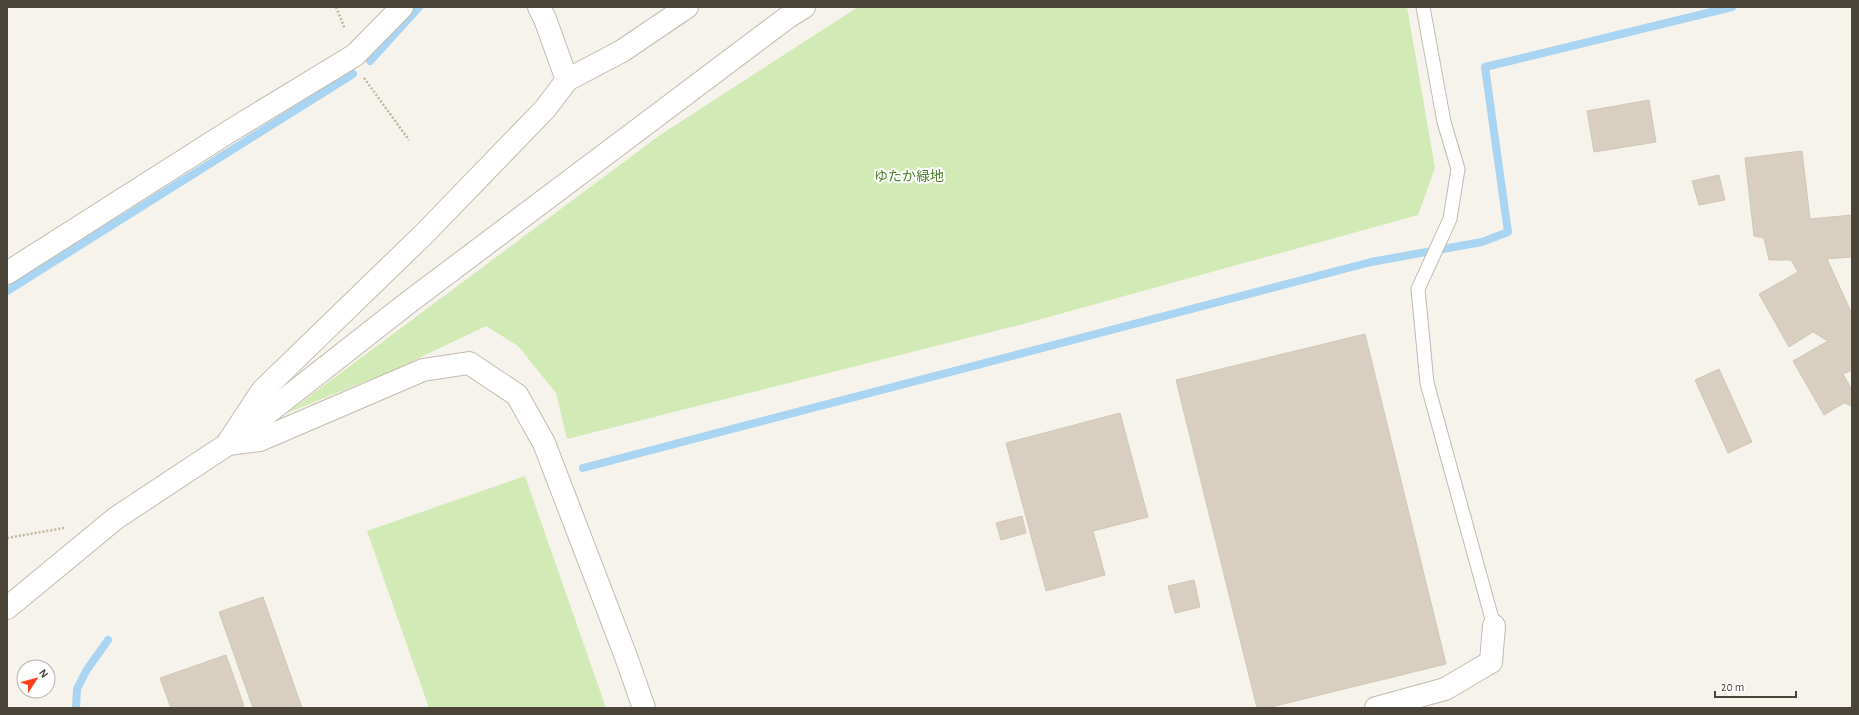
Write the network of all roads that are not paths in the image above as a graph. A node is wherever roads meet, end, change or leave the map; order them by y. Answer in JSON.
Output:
{"nodes":[{"id":1,"x":402,"y":7,"type":"edge"},
{"id":2,"x":539,"y":7,"type":"edge"},
{"id":3,"x":687,"y":7,"type":"edge"},
{"id":4,"x":804,"y":7,"type":"edge"},
{"id":5,"x":1422,"y":7,"type":"edge"},
{"id":6,"x":568,"y":80,"type":"junction"},
{"id":7,"x":7,"y":273,"type":"edge"},
{"id":8,"x":228,"y":444,"type":"junction"},
{"id":9,"x":7,"y":608,"type":"edge"},
{"id":10,"x":1494,"y":626,"type":"joint"},
{"id":11,"x":644,"y":708,"type":"edge"},
{"id":12,"x":1376,"y":708,"type":"edge"}],
"edges":[{"from":1,"to":7,"type":"street"},
{"from":2,"to":6,"type":"street"},
{"from":3,"to":6,"type":"street"},
{"from":4,"to":8,"type":"street"},
{"from":5,"to":10,"type":"lane"},
{"from":6,"to":8,"type":"street"},
{"from":8,"to":9,"type":"street"},
{"from":8,"to":11,"type":"street"},
{"from":10,"to":12,"type":"street"}]}
